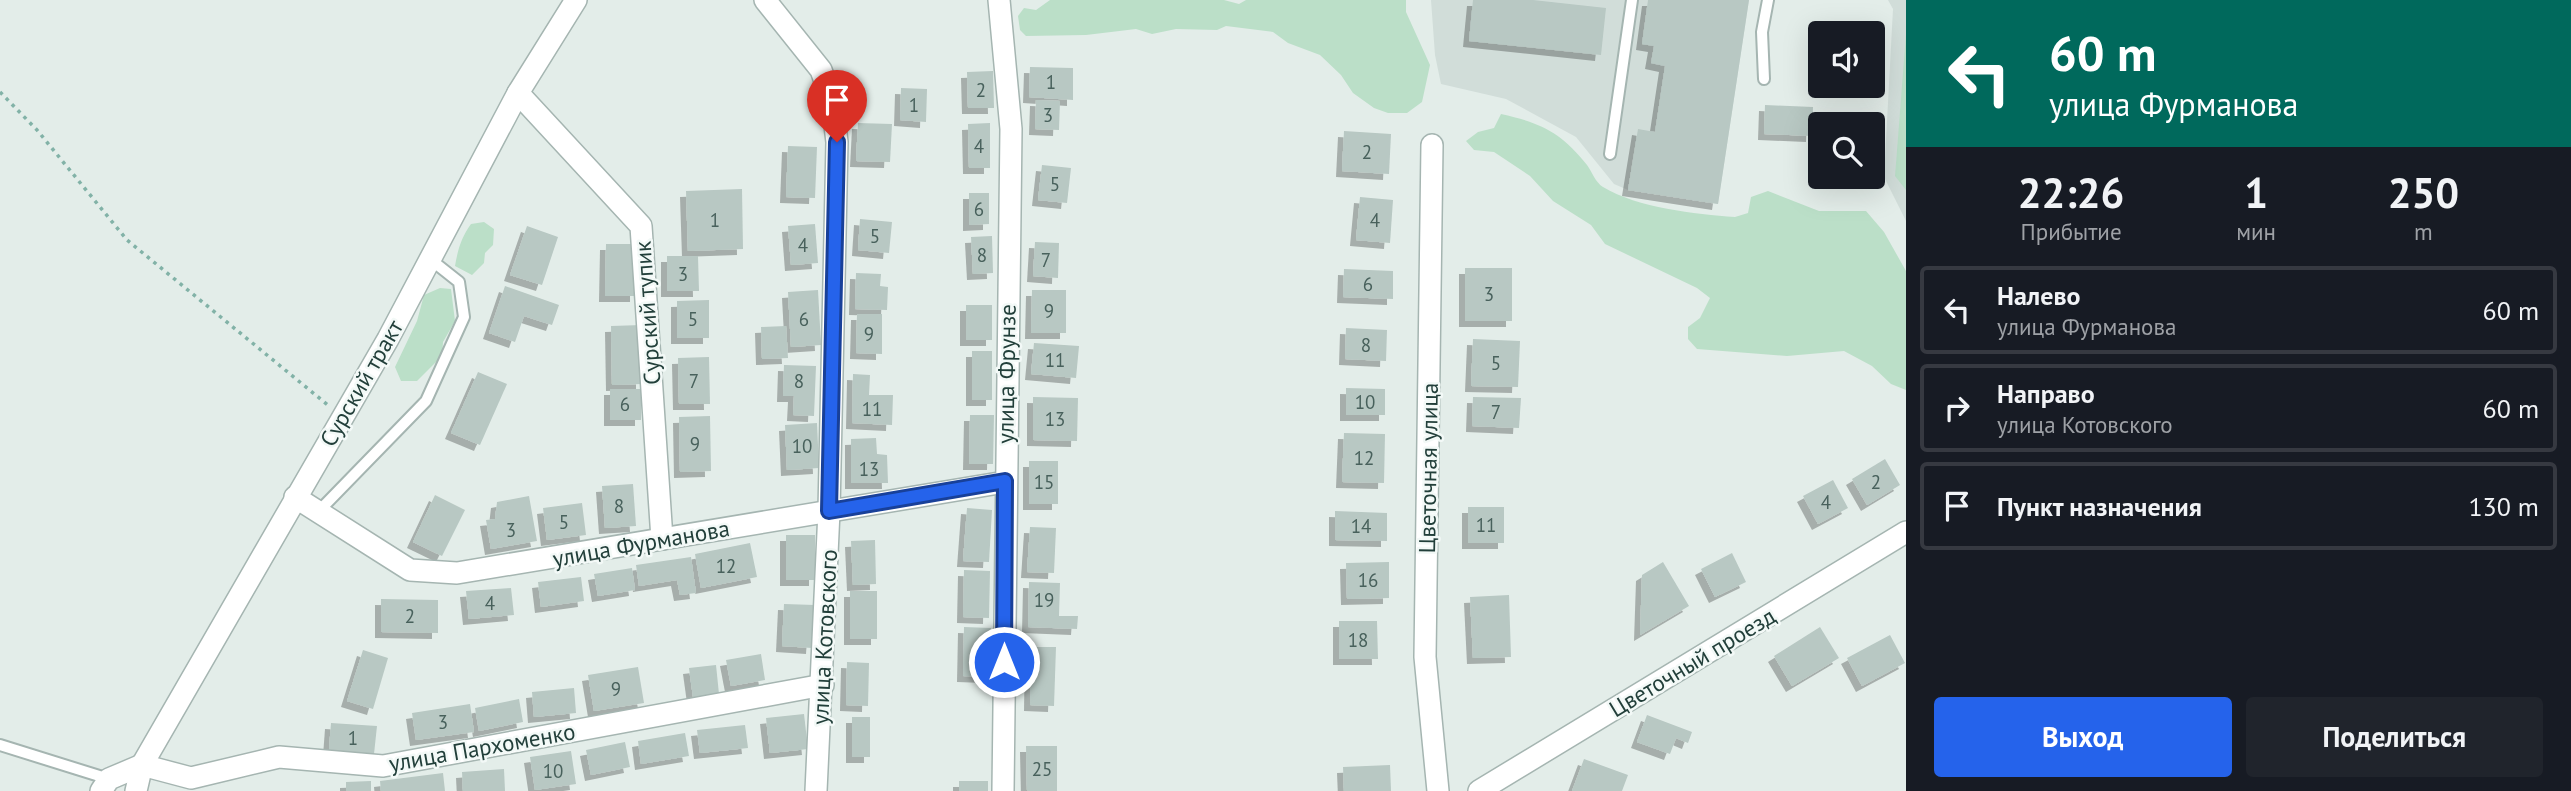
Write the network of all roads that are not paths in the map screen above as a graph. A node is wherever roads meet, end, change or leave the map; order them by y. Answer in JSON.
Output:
{"nodes":[{"id":1,"x":576,"y":0,"type":"edge"},
{"id":2,"x":765,"y":0,"type":"edge"},
{"id":3,"x":999,"y":0,"type":"edge"},
{"id":4,"x":1632,"y":0,"type":"edge"},
{"id":5,"x":1768,"y":0,"type":"edge"},
{"id":6,"x":1764,"y":79,"type":"dead end"},
{"id":7,"x":518,"y":93,"type":"junction"},
{"id":8,"x":1432,"y":145,"type":"dead end"},
{"id":9,"x":1610,"y":154,"type":"dead end"},
{"id":10,"x":430,"y":259,"type":"junction"},
{"id":11,"x":1005,"y":481,"type":"junction"},
{"id":12,"x":295,"y":497,"type":"junction"},
{"id":13,"x":829,"y":511,"type":"junction"},
{"id":14,"x":318,"y":513,"type":"junction"},
{"id":15,"x":1906,"y":532,"type":"edge"},
{"id":16,"x":662,"y":539,"type":"junction"},
{"id":17,"x":823,"y":685,"type":"junction"},
{"id":18,"x":0,"y":745,"type":"edge"},
{"id":19,"x":142,"y":765,"type":"junction"},
{"id":20,"x":105,"y":785,"type":"edge"},
{"id":21,"x":136,"y":791,"type":"edge"},
{"id":22,"x":816,"y":791,"type":"edge"},
{"id":23,"x":1003,"y":791,"type":"edge"},
{"id":24,"x":1438,"y":791,"type":"edge"},
{"id":25,"x":1479,"y":791,"type":"edge"}],
"edges":[{"from":1,"to":7,"type":"street","name":"Сурский тракт"},
{"from":2,"to":13,"type":"street","name":"улица Котовского"},
{"from":3,"to":11,"type":"street","name":"улица Фрунзе"},
{"from":4,"to":9,"type":"lane"},
{"from":5,"to":6,"type":"lane"},
{"from":7,"to":10,"type":"street","name":"Сурский тракт"},
{"from":7,"to":16,"type":"street","name":"Сурский тупик"},
{"from":8,"to":24,"type":"street","name":"Цветочная улица"},
{"from":10,"to":12,"type":"street","name":"Сурский тракт"},
{"from":10,"to":14,"type":"lane"},
{"from":11,"to":13,"type":"street","name":"улица Фурманова"},
{"from":11,"to":23,"type":"street","name":"улица Фрунзе"},
{"from":12,"to":14,"type":"street","name":"улица Фурманова"},
{"from":12,"to":19,"type":"street","name":"Сурский тракт"},
{"from":13,"to":16,"type":"street","name":"улица Фурманова"},
{"from":13,"to":17,"type":"street","name":"улица Котовского"},
{"from":14,"to":16,"type":"street","name":"улица Фурманова"},
{"from":15,"to":25,"type":"street","name":"Цветочный проезд"},
{"from":17,"to":19,"type":"street","name":"улица Пархоменко"},
{"from":17,"to":22,"type":"street","name":"улица Котовского"},
{"from":18,"to":20,"type":"lane"},
{"from":19,"to":20,"type":"street"},
{"from":19,"to":21,"type":"street","name":"Сурский тракт"}]}
